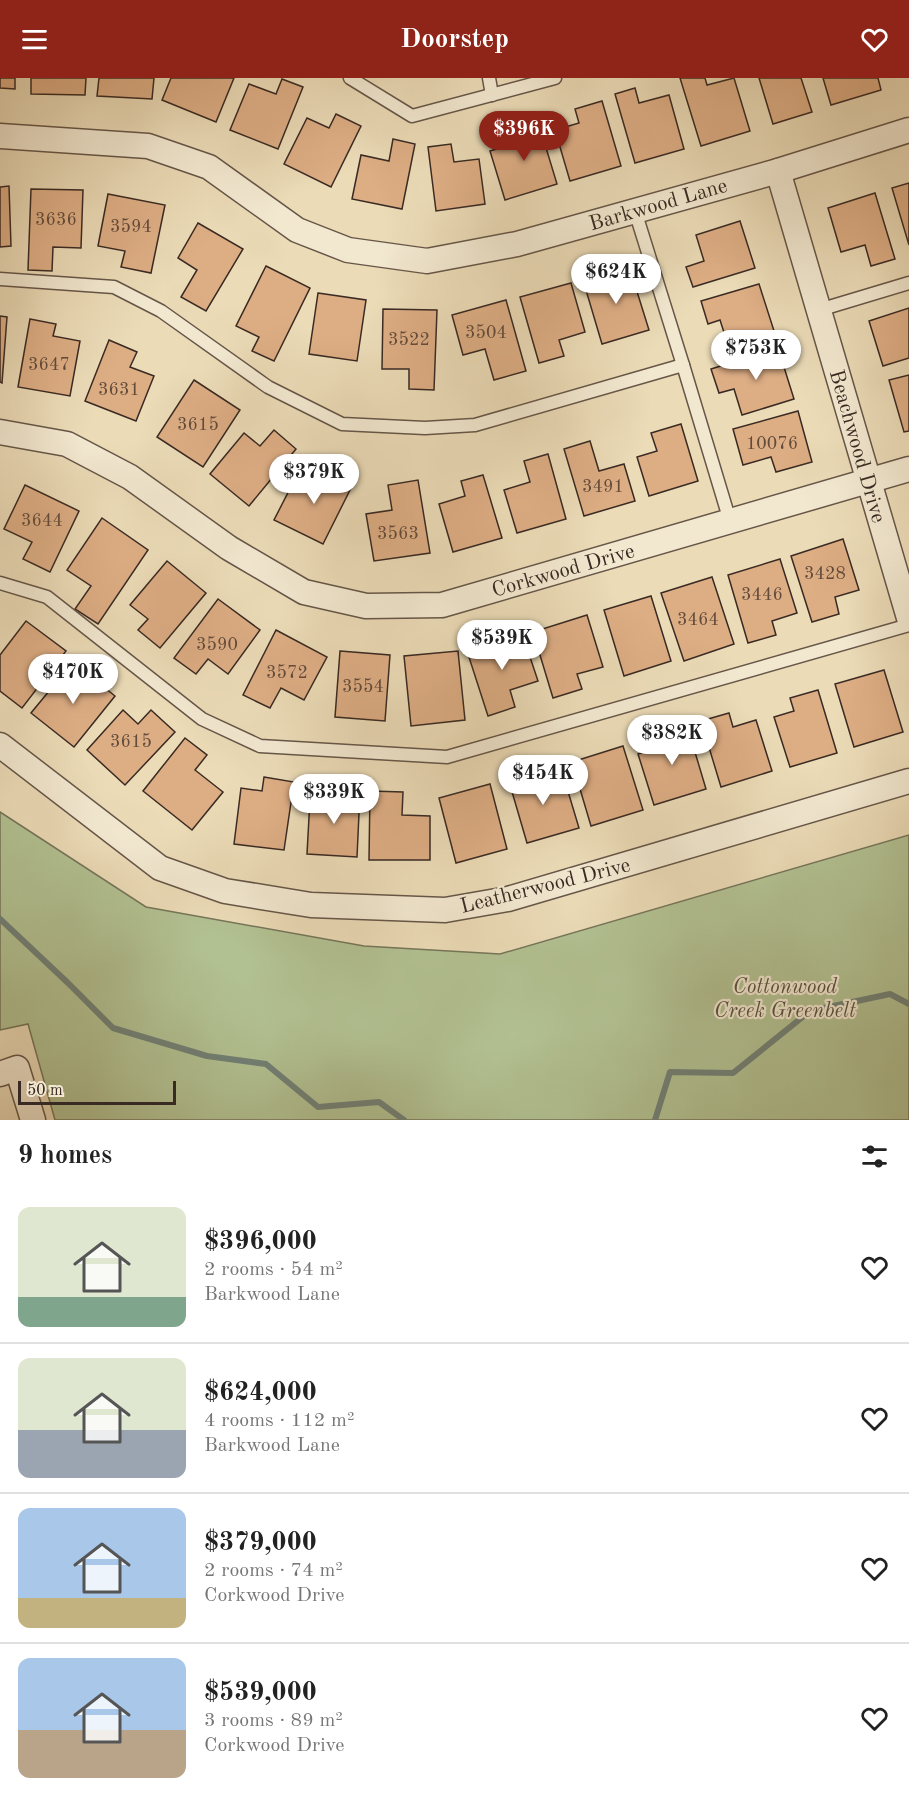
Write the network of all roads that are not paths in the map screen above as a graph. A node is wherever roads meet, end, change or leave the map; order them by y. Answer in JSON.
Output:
{"nodes":[{"id":1,"x":350,"y":78,"type":"edge"},
{"id":2,"x":489,"y":78,"type":"edge"},
{"id":3,"x":555,"y":78,"type":"edge"},
{"id":4,"x":492,"y":95,"type":"junction"},
{"id":5,"x":909,"y":130,"type":"edge"},
{"id":6,"x":0,"y":136,"type":"edge"},
{"id":7,"x":778,"y":171,"type":"junction"},
{"id":8,"x":635,"y":211,"type":"junction"},
{"id":9,"x":0,"y":279,"type":"edge"},
{"id":10,"x":909,"y":283,"type":"edge"},
{"id":11,"x":819,"y":310,"type":"junction"},
{"id":12,"x":683,"y":365,"type":"junction"},
{"id":13,"x":0,"y":432,"type":"edge"},
{"id":14,"x":909,"y":469,"type":"edge"},
{"id":15,"x":868,"y":481,"type":"junction"},
{"id":16,"x":730,"y":521,"type":"junction"},
{"id":17,"x":0,"y":583,"type":"edge"},
{"id":18,"x":909,"y":618,"type":"edge"},
{"id":19,"x":909,"y":626,"type":"edge"},
{"id":20,"x":0,"y":745,"type":"edge"},
{"id":21,"x":909,"y":781,"type":"edge"},
{"id":22,"x":9,"y":1071,"type":"edge"},
{"id":23,"x":33,"y":1120,"type":"edge"}],
"edges":[{"from":1,"to":4,"type":"lane"},
{"from":2,"to":4,"type":"lane"},
{"from":3,"to":4,"type":"lane"},
{"from":5,"to":7,"type":"street","name":"Barkwood Lane"},
{"from":6,"to":8,"type":"street","name":"Barkwood Lane"},
{"from":7,"to":8,"type":"street","name":"Barkwood Lane"},
{"from":7,"to":11,"type":"street","name":"Beachwood Drive"},
{"from":8,"to":12,"type":"lane"},
{"from":9,"to":12,"type":"lane"},
{"from":10,"to":11,"type":"lane"},
{"from":11,"to":15,"type":"street","name":"Beachwood Drive"},
{"from":12,"to":16,"type":"lane"},
{"from":13,"to":16,"type":"street","name":"Corkwood Drive"},
{"from":14,"to":15,"type":"street","name":"Corkwood Drive"},
{"from":15,"to":16,"type":"street","name":"Corkwood Drive"},
{"from":15,"to":18,"type":"street","name":"Beachwood Drive"},
{"from":17,"to":19,"type":"lane"},
{"from":20,"to":21,"type":"street","name":"Leatherwood Drive"},
{"from":22,"to":23,"type":"street"}]}
